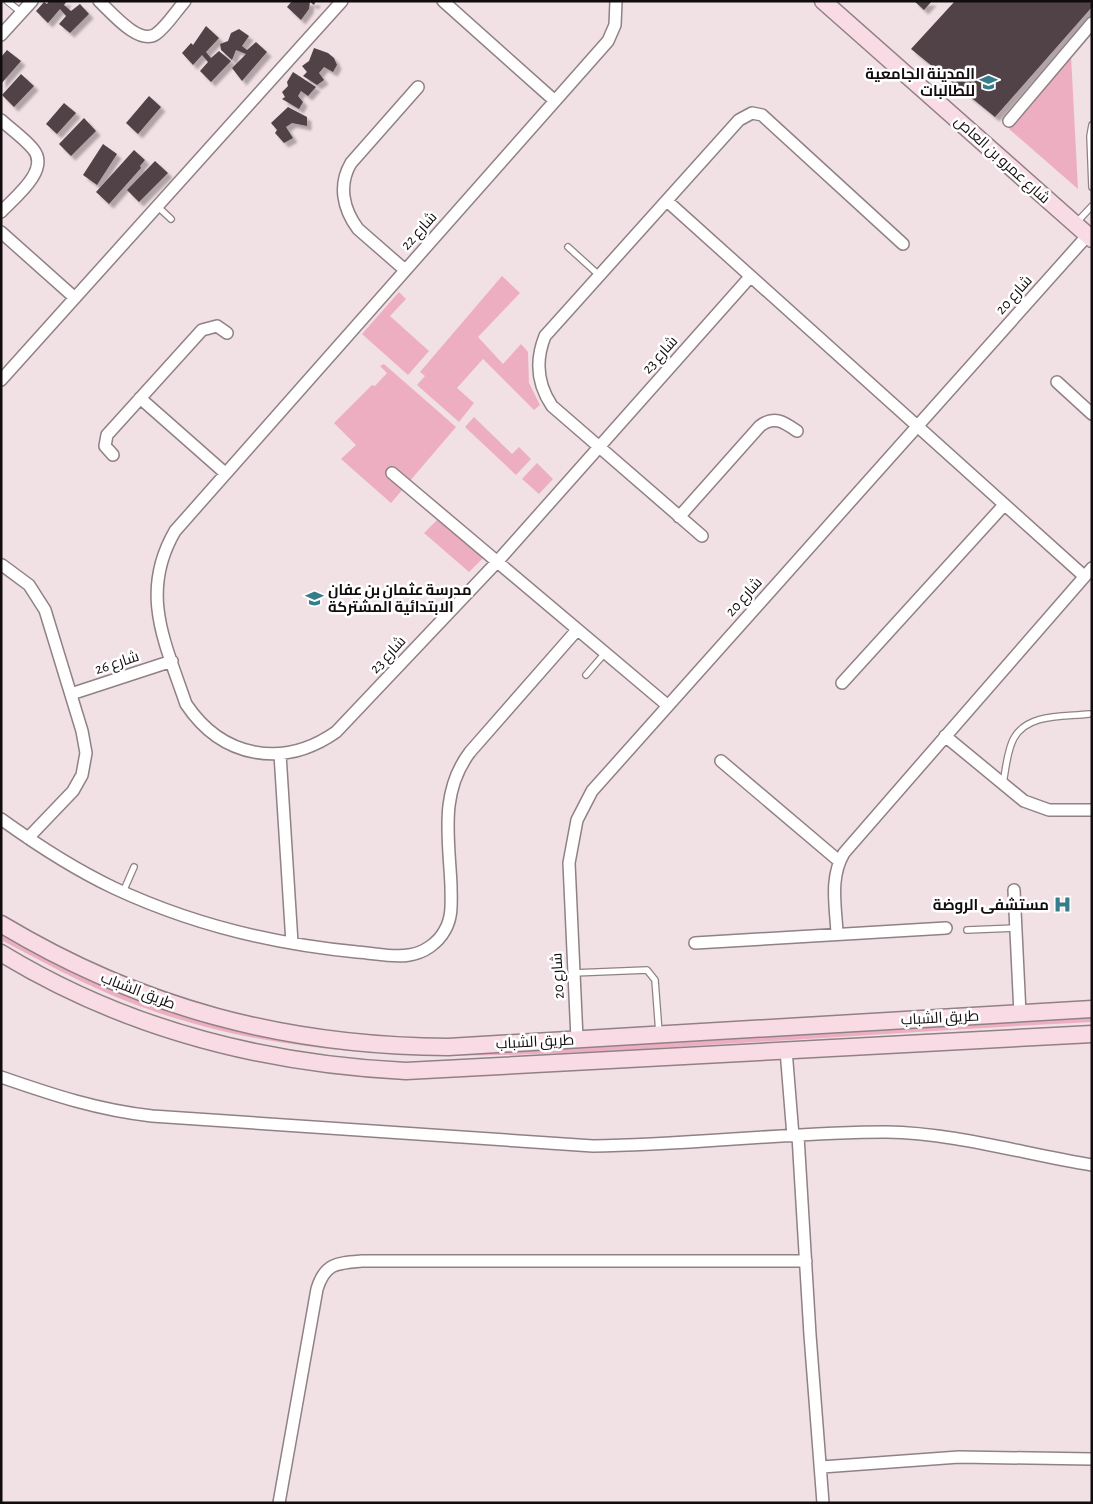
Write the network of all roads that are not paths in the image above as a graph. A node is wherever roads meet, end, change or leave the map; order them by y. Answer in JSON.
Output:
{"nodes":[{"id":1,"x":7,"y":1,"type":"edge"},
{"id":2,"x":32,"y":1,"type":"edge"},
{"id":3,"x":99,"y":1,"type":"edge"},
{"id":4,"x":185,"y":1,"type":"edge"},
{"id":5,"x":342,"y":1,"type":"edge"},
{"id":6,"x":443,"y":1,"type":"edge"},
{"id":7,"x":616,"y":1,"type":"edge"},
{"id":8,"x":824,"y":1,"type":"edge"},
{"id":9,"x":22,"y":13,"type":"junction"},
{"id":10,"x":1092,"y":23,"type":"edge"},
{"id":11,"x":1,"y":35,"type":"edge"},
{"id":12,"x":418,"y":86,"type":"dead end"},
{"id":13,"x":555,"y":101,"type":"junction"},
{"id":14,"x":1,"y":120,"type":"edge"},
{"id":15,"x":1009,"y":121,"type":"dead end"},
{"id":16,"x":1092,"y":125,"type":"edge"},
{"id":17,"x":1092,"y":187,"type":"edge"},
{"id":18,"x":667,"y":201,"type":"junction"},
{"id":19,"x":158,"y":206,"type":"junction"},
{"id":20,"x":1092,"y":206,"type":"edge"},
{"id":21,"x":1,"y":212,"type":"edge"},
{"id":22,"x":171,"y":219,"type":"dead end"},
{"id":23,"x":1075,"y":224,"type":"junction"},
{"id":24,"x":1,"y":232,"type":"edge"},
{"id":25,"x":1090,"y":237,"type":"edge"},
{"id":26,"x":904,"y":244,"type":"dead end"},
{"id":27,"x":568,"y":247,"type":"dead end"},
{"id":28,"x":405,"y":270,"type":"junction"},
{"id":29,"x":600,"y":276,"type":"junction"},
{"id":30,"x":750,"y":277,"type":"junction"},
{"id":31,"x":75,"y":298,"type":"junction"},
{"id":32,"x":226,"y":333,"type":"dead end"},
{"id":33,"x":1,"y":380,"type":"edge"},
{"id":34,"x":1057,"y":382,"type":"dead end"},
{"id":35,"x":140,"y":398,"type":"junction"},
{"id":36,"x":1092,"y":414,"type":"edge"},
{"id":37,"x":917,"y":426,"type":"junction"},
{"id":38,"x":796,"y":431,"type":"dead end"},
{"id":39,"x":599,"y":447,"type":"junction"},
{"id":40,"x":112,"y":455,"type":"dead end"},
{"id":41,"x":225,"y":472,"type":"junction"},
{"id":42,"x":392,"y":473,"type":"dead end"},
{"id":43,"x":1004,"y":505,"type":"junction"},
{"id":44,"x":679,"y":517,"type":"junction"},
{"id":45,"x":702,"y":536,"type":"dead end"},
{"id":46,"x":497,"y":562,"type":"junction"},
{"id":47,"x":2,"y":565,"type":"edge"},
{"id":48,"x":1088,"y":572,"type":"edge"},
{"id":49,"x":577,"y":630,"type":"junction"},
{"id":50,"x":605,"y":653,"type":"junction"},
{"id":51,"x":172,"y":662,"type":"junction"},
{"id":52,"x":586,"y":675,"type":"dead end"},
{"id":53,"x":842,"y":683,"type":"dead end"},
{"id":54,"x":70,"y":694,"type":"junction"},
{"id":55,"x":667,"y":705,"type":"junction"},
{"id":56,"x":1089,"y":714,"type":"dead end"},
{"id":57,"x":945,"y":736,"type":"junction"},
{"id":58,"x":280,"y":754,"type":"junction"},
{"id":59,"x":721,"y":761,"type":"dead end"},
{"id":60,"x":1002,"y":785,"type":"junction"},
{"id":61,"x":1092,"y":810,"type":"edge"},
{"id":62,"x":1,"y":819,"type":"edge"},
{"id":63,"x":28,"y":838,"type":"junction"},
{"id":64,"x":839,"y":861,"type":"junction"},
{"id":65,"x":134,"y":867,"type":"dead end"},
{"id":66,"x":1014,"y":890,"type":"dead end"},
{"id":67,"x":123,"y":892,"type":"junction"},
{"id":68,"x":1,"y":924,"type":"edge"},
{"id":69,"x":946,"y":928,"type":"dead end"},
{"id":70,"x":1016,"y":928,"type":"junction"},
{"id":71,"x":967,"y":930,"type":"dead end"},
{"id":72,"x":837,"y":934,"type":"junction"},
{"id":73,"x":292,"y":943,"type":"junction"},
{"id":74,"x":695,"y":943,"type":"dead end"},
{"id":75,"x":1,"y":953,"type":"edge"},
{"id":76,"x":573,"y":973,"type":"junction"},
{"id":77,"x":1092,"y":1010,"type":"edge"},
{"id":78,"x":1020,"y":1014,"type":"junction"},
{"id":79,"x":660,"y":1034,"type":"junction"},
{"id":80,"x":1092,"y":1034,"type":"edge"},
{"id":81,"x":577,"y":1039,"type":"junction"},
{"id":82,"x":786,"y":1050,"type":"junction"},
{"id":83,"x":1,"y":1077,"type":"edge"},
{"id":84,"x":795,"y":1136,"type":"junction"},
{"id":85,"x":1092,"y":1165,"type":"edge"},
{"id":86,"x":806,"y":1261,"type":"junction"},
{"id":87,"x":1092,"y":1459,"type":"edge"},
{"id":88,"x":822,"y":1467,"type":"junction"},
{"id":89,"x":279,"y":1503,"type":"edge"},
{"id":90,"x":823,"y":1503,"type":"edge"}],
"edges":[{"from":1,"to":9,"type":"lane"},
{"from":2,"to":9,"type":"street"},
{"from":3,"to":4,"type":"street"},
{"from":5,"to":19,"type":"street"},
{"from":6,"to":13,"type":"street"},
{"from":7,"to":13,"type":"street","name":"شارع 22"},
{"from":8,"to":23,"type":"main road","name":"شارع عمرو بن العاص"},
{"from":9,"to":11,"type":"street"},
{"from":10,"to":15,"type":"street"},
{"from":12,"to":28,"type":"street"},
{"from":13,"to":28,"type":"street","name":"شارع 22"},
{"from":14,"to":21,"type":"street"},
{"from":16,"to":17,"type":"lane"},
{"from":18,"to":26,"type":"street"},
{"from":18,"to":29,"type":"street"},
{"from":18,"to":30,"type":"street"},
{"from":19,"to":22,"type":"lane"},
{"from":19,"to":31,"type":"street"},
{"from":20,"to":23,"type":"lane"},
{"from":23,"to":25,"type":"main road","name":"شارع عمرو بن العاص"},
{"from":24,"to":31,"type":"street"},
{"from":25,"to":37,"type":"street","name":"شارع 20"},
{"from":27,"to":29,"type":"lane"},
{"from":28,"to":41,"type":"street","name":"شارع 22"},
{"from":29,"to":39,"type":"street"},
{"from":30,"to":37,"type":"street"},
{"from":30,"to":39,"type":"street","name":"شارع 23"},
{"from":31,"to":33,"type":"street"},
{"from":32,"to":35,"type":"street"},
{"from":34,"to":36,"type":"street"},
{"from":35,"to":40,"type":"street"},
{"from":35,"to":41,"type":"street"},
{"from":37,"to":43,"type":"street"},
{"from":37,"to":55,"type":"street","name":"شارع 20"},
{"from":38,"to":44,"type":"street"},
{"from":39,"to":44,"type":"street"},
{"from":39,"to":46,"type":"street","name":"شارع 23"},
{"from":41,"to":51,"type":"street","name":"شارع 23"},
{"from":42,"to":46,"type":"street"},
{"from":43,"to":48,"type":"street"},
{"from":43,"to":53,"type":"street"},
{"from":44,"to":45,"type":"street"},
{"from":46,"to":49,"type":"street"},
{"from":46,"to":58,"type":"street","name":"شارع 23"},
{"from":47,"to":54,"type":"street"},
{"from":48,"to":57,"type":"street"},
{"from":49,"to":50,"type":"street"},
{"from":49,"to":73,"type":"street"},
{"from":50,"to":52,"type":"lane"},
{"from":50,"to":55,"type":"street"},
{"from":51,"to":54,"type":"street","name":"شارع 26"},
{"from":51,"to":58,"type":"street","name":"شارع 23"},
{"from":54,"to":63,"type":"street"},
{"from":55,"to":76,"type":"street","name":"شارع 20"},
{"from":56,"to":60,"type":"lane"},
{"from":57,"to":60,"type":"street"},
{"from":57,"to":64,"type":"street"},
{"from":58,"to":73,"type":"street"},
{"from":59,"to":64,"type":"street"},
{"from":60,"to":61,"type":"street"},
{"from":62,"to":63,"type":"street"},
{"from":63,"to":67,"type":"street"},
{"from":64,"to":72,"type":"street"},
{"from":65,"to":67,"type":"lane"},
{"from":66,"to":70,"type":"street"},
{"from":67,"to":73,"type":"street"},
{"from":68,"to":81,"type":"main road","name":"طريق الشباب"},
{"from":69,"to":72,"type":"street"},
{"from":70,"to":71,"type":"lane"},
{"from":70,"to":78,"type":"street"},
{"from":72,"to":74,"type":"street"},
{"from":75,"to":82,"type":"main road","name":"طريق الشباب"},
{"from":76,"to":79,"type":"lane"},
{"from":76,"to":81,"type":"street","name":"شارع 20"},
{"from":77,"to":78,"type":"main road","name":"طريق الشباب"},
{"from":78,"to":79,"type":"main road","name":"طريق الشباب"},
{"from":79,"to":81,"type":"main road","name":"طريق الشباب"},
{"from":80,"to":82,"type":"main road","name":"طريق الشباب"},
{"from":82,"to":84,"type":"street"},
{"from":83,"to":84,"type":"street"},
{"from":84,"to":85,"type":"street"},
{"from":84,"to":86,"type":"street"},
{"from":86,"to":88,"type":"street"},
{"from":86,"to":89,"type":"street"},
{"from":87,"to":88,"type":"street"},
{"from":88,"to":90,"type":"street"}]}
